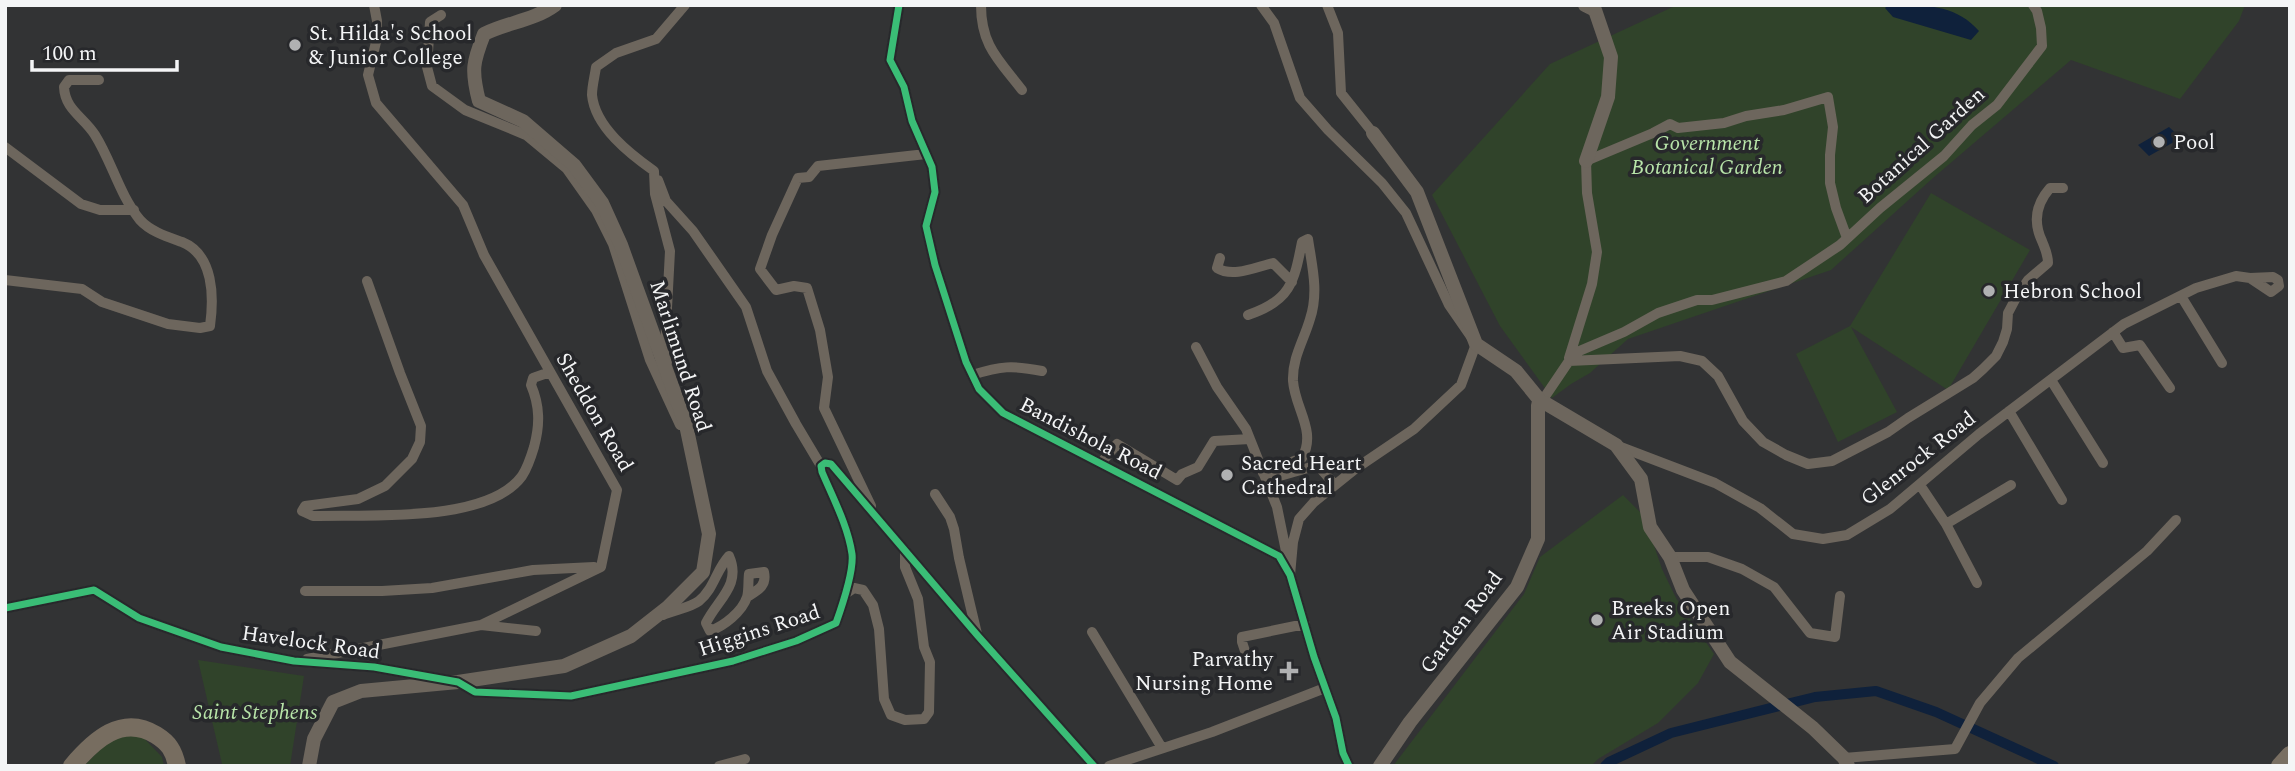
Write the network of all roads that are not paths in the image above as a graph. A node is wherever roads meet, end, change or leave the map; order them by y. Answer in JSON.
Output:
{"nodes":[{"id":1,"x":374,"y":5,"type":"edge"},
{"id":2,"x":555,"y":5,"type":"edge"},
{"id":3,"x":685,"y":5,"type":"edge"},
{"id":4,"x":899,"y":5,"type":"edge"},
{"id":5,"x":981,"y":5,"type":"edge"},
{"id":6,"x":1261,"y":5,"type":"edge"},
{"id":7,"x":1327,"y":5,"type":"edge"},
{"id":8,"x":1585,"y":5,"type":"edge"},
{"id":9,"x":2033,"y":5,"type":"edge"},
{"id":10,"x":441,"y":15,"type":"dead end"},
{"id":11,"x":99,"y":80,"type":"dead end"},
{"id":12,"x":1022,"y":90,"type":"dead end"},
{"id":13,"x":1373,"y":133,"type":"joint"},
{"id":14,"x":5,"y":147,"type":"edge"},
{"id":15,"x":926,"y":154,"type":"junction"},
{"id":16,"x":1586,"y":161,"type":"junction"},
{"id":17,"x":654,"y":171,"type":"junction"},
{"id":18,"x":2063,"y":188,"type":"dead end"},
{"id":19,"x":134,"y":210,"type":"junction"},
{"id":20,"x":1847,"y":238,"type":"junction"},
{"id":21,"x":1220,"y":258,"type":"dead end"},
{"id":22,"x":2250,"y":278,"type":"dead end"},
{"id":23,"x":5,"y":280,"type":"edge"},
{"id":24,"x":367,"y":281,"type":"dead end"},
{"id":25,"x":1292,"y":282,"type":"junction"},
{"id":26,"x":2180,"y":296,"type":"junction"},
{"id":27,"x":1248,"y":315,"type":"dead end"},
{"id":28,"x":2113,"y":332,"type":"junction"},
{"id":29,"x":1476,"y":344,"type":"junction"},
{"id":30,"x":1196,"y":347,"type":"dead end"},
{"id":31,"x":1569,"y":360,"type":"junction"},
{"id":32,"x":2222,"y":363,"type":"dead end"},
{"id":33,"x":1042,"y":371,"type":"dead end"},
{"id":34,"x":550,"y":372,"type":"junction"},
{"id":35,"x":972,"y":375,"type":"junction"},
{"id":36,"x":2051,"y":380,"type":"junction"},
{"id":37,"x":670,"y":386,"type":"junction"},
{"id":38,"x":2170,"y":388,"type":"dead end"},
{"id":39,"x":1541,"y":401,"type":"junction"},
{"id":40,"x":2009,"y":411,"type":"junction"},
{"id":41,"x":687,"y":437,"type":"junction"},
{"id":42,"x":1250,"y":439,"type":"junction"},
{"id":43,"x":1616,"y":445,"type":"junction"},
{"id":44,"x":1101,"y":463,"type":"junction"},
{"id":45,"x":2103,"y":463,"type":"dead end"},
{"id":46,"x":821,"y":466,"type":"junction"},
{"id":47,"x":1264,"y":477,"type":"junction"},
{"id":48,"x":1335,"y":485,"type":"junction"},
{"id":49,"x":1920,"y":485,"type":"junction"},
{"id":50,"x":2011,"y":485,"type":"dead end"},
{"id":51,"x":935,"y":495,"type":"dead end"},
{"id":52,"x":2062,"y":500,"type":"dead end"},
{"id":53,"x":876,"y":516,"type":"junction"},
{"id":54,"x":2176,"y":520,"type":"dead end"},
{"id":55,"x":1946,"y":524,"type":"junction"},
{"id":56,"x":905,"y":550,"type":"junction"},
{"id":57,"x":1670,"y":557,"type":"junction"},
{"id":58,"x":601,"y":567,"type":"junction"},
{"id":59,"x":1290,"y":575,"type":"junction"},
{"id":60,"x":1977,"y":583,"type":"dead end"},
{"id":61,"x":304,"y":591,"type":"dead end"},
{"id":62,"x":845,"y":594,"type":"junction"},
{"id":63,"x":1840,"y":596,"type":"dead end"},
{"id":64,"x":747,"y":597,"type":"dead end"},
{"id":65,"x":5,"y":608,"type":"edge"},
{"id":66,"x":644,"y":624,"type":"junction"},
{"id":67,"x":1304,"y":624,"type":"junction"},
{"id":68,"x":481,"y":625,"type":"junction"},
{"id":69,"x":536,"y":631,"type":"dead end"},
{"id":70,"x":1092,"y":632,"type":"dead end"},
{"id":71,"x":978,"y":636,"type":"junction"},
{"id":72,"x":294,"y":661,"type":"junction"},
{"id":73,"x":1249,"y":663,"type":"dead end"},
{"id":74,"x":458,"y":682,"type":"junction"},
{"id":75,"x":1325,"y":688,"type":"junction"},
{"id":76,"x":1162,"y":748,"type":"junction"},
{"id":77,"x":2290,"y":755,"type":"edge"},
{"id":78,"x":745,"y":759,"type":"dead end"},
{"id":79,"x":1846,"y":762,"type":"edge"},
{"id":80,"x":72,"y":766,"type":"edge"},
{"id":81,"x":177,"y":766,"type":"edge"},
{"id":82,"x":309,"y":766,"type":"edge"},
{"id":83,"x":719,"y":766,"type":"edge"},
{"id":84,"x":1094,"y":766,"type":"edge"},
{"id":85,"x":1109,"y":766,"type":"edge"},
{"id":86,"x":1349,"y":766,"type":"edge"},
{"id":87,"x":1380,"y":766,"type":"edge"},
{"id":88,"x":2280,"y":766,"type":"edge"}],
"edges":[{"from":1,"to":34,"type":"street","name":"Sheddon Road"},
{"from":2,"to":37,"type":"street","name":"Marlimund Road"},
{"from":3,"to":17,"type":"street"},
{"from":4,"to":15,"type":"street","name":"Bandishola Road"},
{"from":5,"to":12,"type":"street"},
{"from":6,"to":29,"type":"street"},
{"from":7,"to":13,"type":"street"},
{"from":8,"to":16,"type":"street"},
{"from":9,"to":20,"type":"street","name":"Botanical Garden"},
{"from":10,"to":41,"type":"street"},
{"from":11,"to":19,"type":"street"},
{"from":13,"to":29,"type":"street"},
{"from":14,"to":19,"type":"street"},
{"from":15,"to":35,"type":"street","name":"Bandishola Road"},
{"from":15,"to":53,"type":"street"},
{"from":16,"to":20,"type":"street","name":"Botanical Garden"},
{"from":16,"to":31,"type":"street","name":"Botanical Garden"},
{"from":17,"to":37,"type":"street"},
{"from":17,"to":46,"type":"street","name":"Higgins Road"},
{"from":18,"to":31,"type":"street"},
{"from":19,"to":23,"type":"street"},
{"from":20,"to":31,"type":"street","name":"Botanical Garden"},
{"from":21,"to":25,"type":"street"},
{"from":22,"to":26,"type":"street","name":"Glenrock Road"},
{"from":24,"to":34,"type":"street"},
{"from":25,"to":27,"type":"street"},
{"from":25,"to":47,"type":"street"},
{"from":26,"to":28,"type":"street","name":"Glenrock Road"},
{"from":26,"to":32,"type":"street"},
{"from":28,"to":36,"type":"street","name":"Glenrock Road"},
{"from":28,"to":38,"type":"street"},
{"from":29,"to":39,"type":"street"},
{"from":29,"to":48,"type":"street"},
{"from":30,"to":42,"type":"street"},
{"from":31,"to":39,"type":"street","name":"Botanical Garden"},
{"from":33,"to":35,"type":"street"},
{"from":34,"to":58,"type":"street","name":"Sheddon Road"},
{"from":35,"to":44,"type":"street","name":"Bandishola Road"},
{"from":36,"to":40,"type":"street","name":"Glenrock Road"},
{"from":36,"to":45,"type":"street"},
{"from":37,"to":41,"type":"street","name":"Marlimund Road"},
{"from":39,"to":43,"type":"street"},
{"from":39,"to":87,"type":"street","name":"Garden Road"},
{"from":40,"to":49,"type":"street","name":"Glenrock Road"},
{"from":40,"to":52,"type":"street"},
{"from":41,"to":66,"type":"street","name":"Marlimund Road"},
{"from":42,"to":44,"type":"street"},
{"from":42,"to":47,"type":"street"},
{"from":43,"to":49,"type":"street","name":"Glenrock Road"},
{"from":43,"to":57,"type":"street"},
{"from":44,"to":59,"type":"street","name":"Bandishola Road"},
{"from":46,"to":53,"type":"street"},
{"from":46,"to":62,"type":"street","name":"Higgins Road"},
{"from":47,"to":48,"type":"street"},
{"from":47,"to":59,"type":"street"},
{"from":48,"to":59,"type":"street"},
{"from":49,"to":55,"type":"street"},
{"from":50,"to":55,"type":"street"},
{"from":51,"to":71,"type":"street"},
{"from":53,"to":56,"type":"street"},
{"from":54,"to":79,"type":"street"},
{"from":55,"to":60,"type":"street"},
{"from":56,"to":62,"type":"street"},
{"from":56,"to":71,"type":"street"},
{"from":57,"to":63,"type":"street"},
{"from":57,"to":79,"type":"street"},
{"from":58,"to":61,"type":"street"},
{"from":58,"to":68,"type":"street"},
{"from":59,"to":67,"type":"street","name":"Bandishola Road"},
{"from":62,"to":74,"type":"street","name":"Higgins Road"},
{"from":64,"to":66,"type":"street"},
{"from":65,"to":72,"type":"street","name":"Havelock Road"},
{"from":66,"to":74,"type":"street","name":"Marlimund Road"},
{"from":67,"to":73,"type":"street"},
{"from":67,"to":75,"type":"street","name":"Bandishola Road"},
{"from":68,"to":69,"type":"street"},
{"from":68,"to":72,"type":"street"},
{"from":70,"to":76,"type":"street"},
{"from":71,"to":84,"type":"street"},
{"from":72,"to":74,"type":"street","name":"Havelock Road"},
{"from":74,"to":82,"type":"street","name":"Marlimund Road"},
{"from":75,"to":76,"type":"street"},
{"from":75,"to":86,"type":"street","name":"Bandishola Road"},
{"from":76,"to":85,"type":"street"},
{"from":77,"to":88,"type":"main road"},
{"from":78,"to":83,"type":"street"},
{"from":80,"to":81,"type":"highway"}]}
